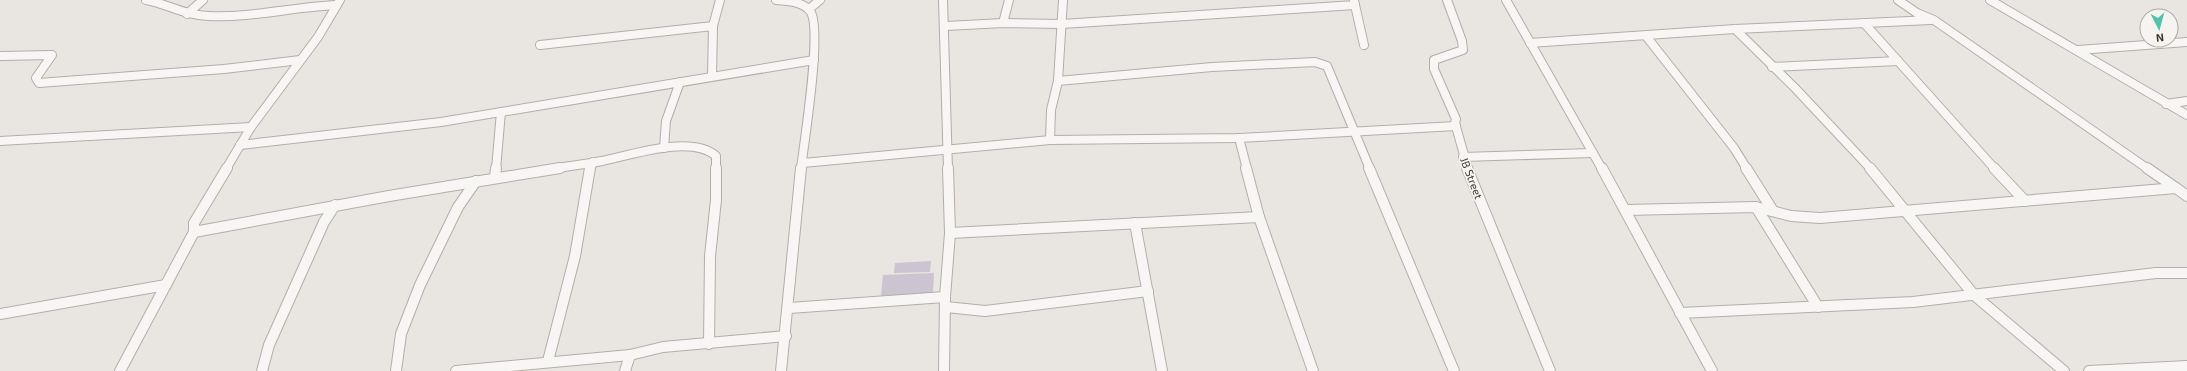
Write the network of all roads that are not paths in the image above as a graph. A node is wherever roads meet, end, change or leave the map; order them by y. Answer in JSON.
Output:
{"nodes":[{"id":1,"x":146,"y":0,"type":"edge"},
{"id":2,"x":203,"y":0,"type":"edge"},
{"id":3,"x":720,"y":0,"type":"edge"},
{"id":4,"x":776,"y":0,"type":"edge"},
{"id":5,"x":820,"y":0,"type":"edge"},
{"id":6,"x":943,"y":0,"type":"edge"},
{"id":7,"x":1009,"y":0,"type":"edge"},
{"id":8,"x":1063,"y":0,"type":"edge"},
{"id":9,"x":1447,"y":0,"type":"edge"},
{"id":10,"x":1506,"y":0,"type":"edge"},
{"id":11,"x":1898,"y":0,"type":"edge"},
{"id":12,"x":1990,"y":0,"type":"edge"},
{"id":13,"x":338,"y":2,"type":"edge"},
{"id":14,"x":1354,"y":2,"type":"edge"},
{"id":15,"x":809,"y":9,"type":"junction"},
{"id":16,"x":187,"y":14,"type":"junction"},
{"id":17,"x":1934,"y":20,"type":"junction"},
{"id":18,"x":1003,"y":23,"type":"junction"},
{"id":19,"x":1864,"y":23,"type":"junction"},
{"id":20,"x":1062,"y":24,"type":"junction"},
{"id":21,"x":713,"y":26,"type":"junction"},
{"id":22,"x":946,"y":26,"type":"junction"},
{"id":23,"x":1735,"y":29,"type":"junction"},
{"id":24,"x":1646,"y":36,"type":"junction"},
{"id":25,"x":2187,"y":42,"type":"edge"},
{"id":26,"x":1530,"y":43,"type":"junction"},
{"id":27,"x":540,"y":45,"type":"dead end"},
{"id":28,"x":1364,"y":45,"type":"dead end"},
{"id":29,"x":2078,"y":50,"type":"junction"},
{"id":30,"x":0,"y":56,"type":"edge"},
{"id":31,"x":300,"y":60,"type":"junction"},
{"id":32,"x":814,"y":60,"type":"junction"},
{"id":33,"x":1898,"y":61,"type":"junction"},
{"id":34,"x":1772,"y":67,"type":"junction"},
{"id":35,"x":712,"y":76,"type":"junction"},
{"id":36,"x":1058,"y":81,"type":"junction"},
{"id":37,"x":680,"y":82,"type":"junction"},
{"id":38,"x":2187,"y":101,"type":"edge"},
{"id":39,"x":2166,"y":104,"type":"junction"},
{"id":40,"x":501,"y":112,"type":"junction"},
{"id":41,"x":2187,"y":115,"type":"edge"},
{"id":42,"x":1456,"y":126,"type":"junction"},
{"id":43,"x":251,"y":127,"type":"junction"},
{"id":44,"x":1354,"y":133,"type":"junction"},
{"id":45,"x":1240,"y":138,"type":"junction"},
{"id":46,"x":1050,"y":140,"type":"junction"},
{"id":47,"x":0,"y":141,"type":"edge"},
{"id":48,"x":240,"y":145,"type":"junction"},
{"id":49,"x":664,"y":148,"type":"junction"},
{"id":50,"x":949,"y":149,"type":"junction"},
{"id":51,"x":1593,"y":153,"type":"junction"},
{"id":52,"x":1463,"y":157,"type":"junction"},
{"id":53,"x":593,"y":162,"type":"junction"},
{"id":54,"x":803,"y":164,"type":"junction"},
{"id":55,"x":495,"y":177,"type":"junction"},
{"id":56,"x":476,"y":181,"type":"junction"},
{"id":57,"x":2176,"y":188,"type":"junction"},
{"id":58,"x":2187,"y":196,"type":"edge"},
{"id":59,"x":2025,"y":201,"type":"junction"},
{"id":60,"x":335,"y":205,"type":"junction"},
{"id":61,"x":1756,"y":207,"type":"junction"},
{"id":62,"x":1902,"y":209,"type":"junction"},
{"id":63,"x":1626,"y":210,"type":"junction"},
{"id":64,"x":1773,"y":211,"type":"junction"},
{"id":65,"x":1259,"y":217,"type":"junction"},
{"id":66,"x":1135,"y":223,"type":"junction"},
{"id":67,"x":194,"y":232,"type":"junction"},
{"id":68,"x":950,"y":234,"type":"junction"},
{"id":69,"x":2187,"y":273,"type":"edge"},
{"id":70,"x":166,"y":285,"type":"junction"},
{"id":71,"x":1148,"y":291,"type":"junction"},
{"id":72,"x":1974,"y":294,"type":"junction"},
{"id":73,"x":946,"y":302,"type":"junction"},
{"id":74,"x":1818,"y":307,"type":"junction"},
{"id":75,"x":789,"y":308,"type":"junction"},
{"id":76,"x":1680,"y":313,"type":"junction"},
{"id":77,"x":0,"y":314,"type":"edge"},
{"id":78,"x":786,"y":336,"type":"junction"},
{"id":79,"x":709,"y":344,"type":"junction"},
{"id":80,"x":630,"y":355,"type":"junction"},
{"id":81,"x":548,"y":361,"type":"junction"},
{"id":82,"x":2187,"y":366,"type":"edge"},
{"id":83,"x":120,"y":371,"type":"edge"},
{"id":84,"x":262,"y":371,"type":"edge"},
{"id":85,"x":396,"y":371,"type":"edge"},
{"id":86,"x":456,"y":371,"type":"edge"},
{"id":87,"x":625,"y":371,"type":"edge"},
{"id":88,"x":781,"y":371,"type":"edge"},
{"id":89,"x":944,"y":371,"type":"edge"},
{"id":90,"x":1162,"y":371,"type":"edge"},
{"id":91,"x":1313,"y":371,"type":"edge"},
{"id":92,"x":1454,"y":371,"type":"edge"},
{"id":93,"x":1550,"y":371,"type":"edge"},
{"id":94,"x":1712,"y":371,"type":"edge"},
{"id":95,"x":2064,"y":371,"type":"edge"},
{"id":96,"x":2089,"y":371,"type":"edge"}],
"edges":[{"from":1,"to":16,"type":"street"},
{"from":2,"to":16,"type":"street"},
{"from":3,"to":21,"type":"street"},
{"from":4,"to":15,"type":"street"},
{"from":5,"to":15,"type":"street"},
{"from":6,"to":22,"type":"street"},
{"from":7,"to":18,"type":"street"},
{"from":8,"to":20,"type":"street"},
{"from":9,"to":42,"type":"street","name":"JB Street"},
{"from":10,"to":26,"type":"street"},
{"from":11,"to":17,"type":"street"},
{"from":12,"to":29,"type":"street"},
{"from":13,"to":16,"type":"street"},
{"from":13,"to":31,"type":"street"},
{"from":14,"to":20,"type":"street"},
{"from":14,"to":28,"type":"street"},
{"from":15,"to":32,"type":"street"},
{"from":17,"to":19,"type":"street"},
{"from":17,"to":57,"type":"street"},
{"from":18,"to":20,"type":"street"},
{"from":18,"to":22,"type":"street"},
{"from":19,"to":23,"type":"street"},
{"from":19,"to":33,"type":"street"},
{"from":20,"to":36,"type":"street"},
{"from":21,"to":27,"type":"street"},
{"from":21,"to":35,"type":"street"},
{"from":22,"to":50,"type":"street"},
{"from":23,"to":24,"type":"street"},
{"from":23,"to":34,"type":"street"},
{"from":24,"to":26,"type":"street"},
{"from":24,"to":64,"type":"street"},
{"from":25,"to":29,"type":"street"},
{"from":26,"to":51,"type":"street"},
{"from":29,"to":39,"type":"street"},
{"from":30,"to":31,"type":"street"},
{"from":31,"to":43,"type":"street"},
{"from":32,"to":35,"type":"street"},
{"from":32,"to":54,"type":"street"},
{"from":33,"to":34,"type":"street"},
{"from":33,"to":59,"type":"street"},
{"from":34,"to":62,"type":"street"},
{"from":35,"to":37,"type":"street"},
{"from":36,"to":44,"type":"street"},
{"from":36,"to":46,"type":"street"},
{"from":37,"to":40,"type":"street"},
{"from":37,"to":49,"type":"street"},
{"from":38,"to":39,"type":"street"},
{"from":39,"to":41,"type":"street"},
{"from":40,"to":48,"type":"street"},
{"from":40,"to":55,"type":"street"},
{"from":42,"to":44,"type":"street"},
{"from":42,"to":52,"type":"street","name":"JB Street"},
{"from":43,"to":47,"type":"street"},
{"from":43,"to":48,"type":"street"},
{"from":44,"to":45,"type":"street"},
{"from":44,"to":92,"type":"street"},
{"from":45,"to":46,"type":"street"},
{"from":45,"to":65,"type":"street"},
{"from":46,"to":50,"type":"street"},
{"from":48,"to":67,"type":"street"},
{"from":49,"to":53,"type":"street"},
{"from":49,"to":79,"type":"street"},
{"from":50,"to":54,"type":"street"},
{"from":50,"to":68,"type":"street"},
{"from":51,"to":52,"type":"street"},
{"from":51,"to":63,"type":"street"},
{"from":52,"to":93,"type":"street","name":"JB Street"},
{"from":53,"to":55,"type":"street"},
{"from":53,"to":81,"type":"street"},
{"from":54,"to":75,"type":"street"},
{"from":55,"to":56,"type":"street"},
{"from":56,"to":60,"type":"street"},
{"from":56,"to":85,"type":"street"},
{"from":57,"to":58,"type":"street"},
{"from":57,"to":59,"type":"street"},
{"from":59,"to":62,"type":"street"},
{"from":60,"to":67,"type":"street"},
{"from":60,"to":84,"type":"street"},
{"from":61,"to":63,"type":"street"},
{"from":61,"to":64,"type":"street"},
{"from":61,"to":74,"type":"street"},
{"from":62,"to":64,"type":"street"},
{"from":62,"to":72,"type":"street"},
{"from":63,"to":76,"type":"street"},
{"from":65,"to":66,"type":"street"},
{"from":65,"to":91,"type":"street"},
{"from":66,"to":68,"type":"street"},
{"from":66,"to":71,"type":"street"},
{"from":67,"to":70,"type":"street"},
{"from":68,"to":73,"type":"street"},
{"from":69,"to":72,"type":"street"},
{"from":70,"to":77,"type":"street"},
{"from":70,"to":83,"type":"street"},
{"from":71,"to":73,"type":"street"},
{"from":71,"to":90,"type":"street"},
{"from":72,"to":74,"type":"street"},
{"from":72,"to":95,"type":"street"},
{"from":73,"to":75,"type":"street"},
{"from":73,"to":89,"type":"street"},
{"from":74,"to":76,"type":"street"},
{"from":75,"to":78,"type":"street"},
{"from":76,"to":94,"type":"street"},
{"from":78,"to":79,"type":"street"},
{"from":78,"to":88,"type":"street"},
{"from":79,"to":80,"type":"street"},
{"from":80,"to":81,"type":"street"},
{"from":80,"to":87,"type":"street"},
{"from":81,"to":86,"type":"street"},
{"from":82,"to":96,"type":"street"}]}
